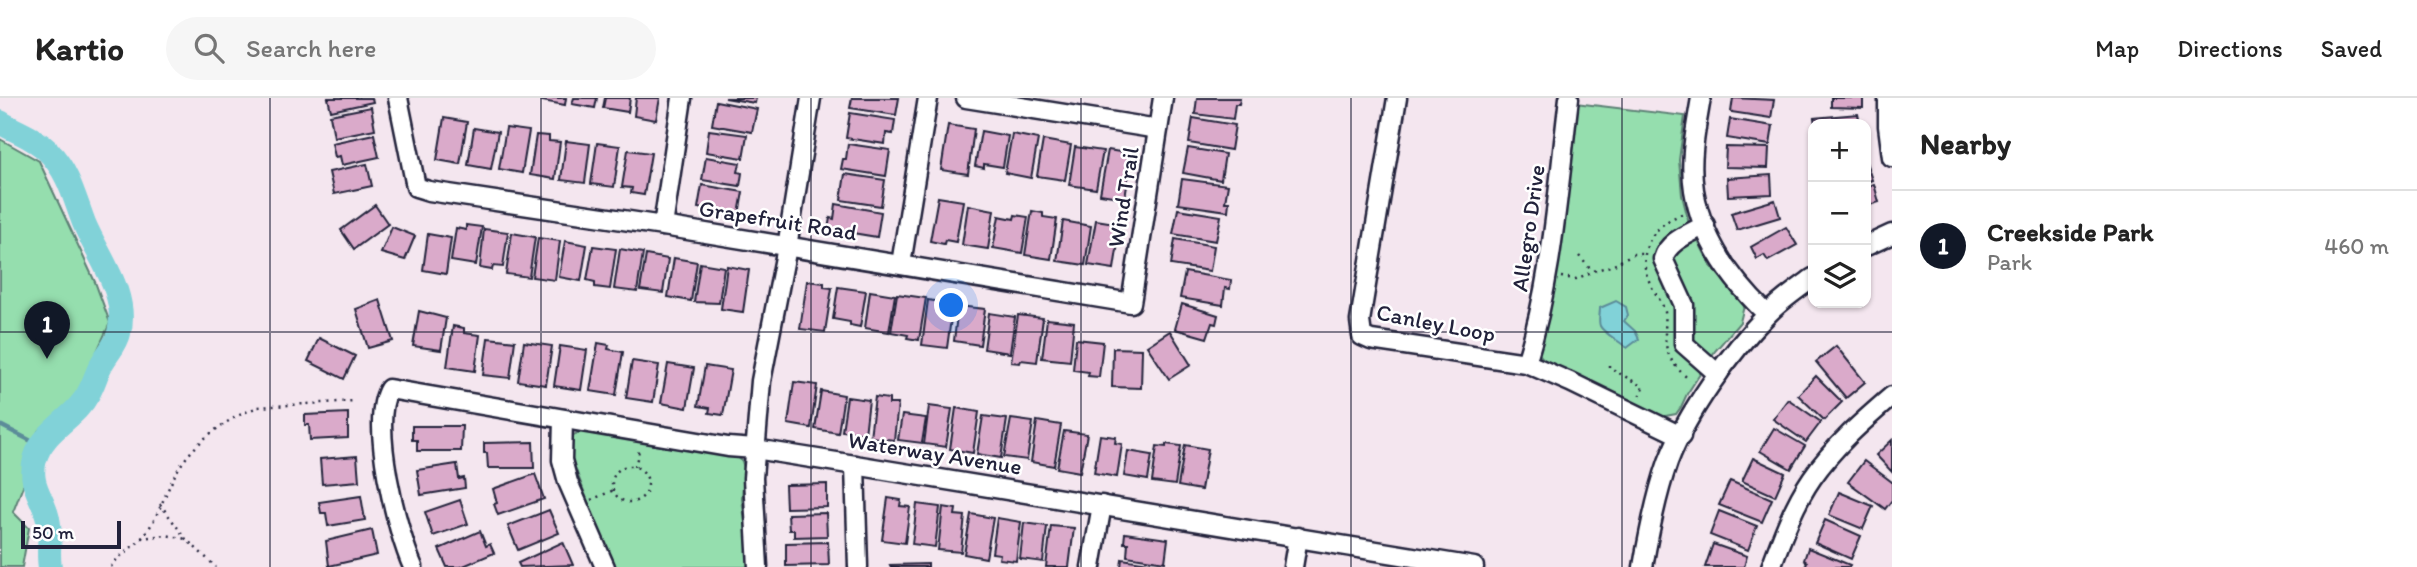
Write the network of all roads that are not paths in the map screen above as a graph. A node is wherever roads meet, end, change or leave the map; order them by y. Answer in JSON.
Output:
{"nodes":[{"id":1,"x":398,"y":98,"type":"edge"},
{"id":2,"x":682,"y":98,"type":"edge"},
{"id":3,"x":811,"y":98,"type":"edge"},
{"id":4,"x":928,"y":98,"type":"edge"},
{"id":5,"x":966,"y":98,"type":"edge"},
{"id":6,"x":1163,"y":98,"type":"edge"},
{"id":7,"x":1396,"y":98,"type":"edge"},
{"id":8,"x":1569,"y":98,"type":"edge"},
{"id":9,"x":1701,"y":98,"type":"edge"},
{"id":10,"x":1888,"y":98,"type":"edge"},
{"id":11,"x":1158,"y":129,"type":"junction"},
{"id":12,"x":1892,"y":157,"type":"edge"},
{"id":13,"x":1704,"y":225,"type":"junction"},
{"id":14,"x":663,"y":226,"type":"junction"},
{"id":15,"x":1892,"y":234,"type":"edge"},
{"id":16,"x":1868,"y":245,"type":"edge"},
{"id":17,"x":787,"y":247,"type":"junction"},
{"id":18,"x":901,"y":264,"type":"junction"},
{"id":19,"x":1808,"y":282,"type":"edge"},
{"id":20,"x":1131,"y":303,"type":"joint"},
{"id":21,"x":1767,"y":314,"type":"junction"},
{"id":22,"x":1525,"y":363,"type":"junction"},
{"id":23,"x":1718,"y":374,"type":"junction"},
{"id":24,"x":1892,"y":396,"type":"edge"},
{"id":25,"x":563,"y":419,"type":"junction"},
{"id":26,"x":1681,"y":436,"type":"junction"},
{"id":27,"x":755,"y":449,"type":"junction"},
{"id":28,"x":855,"y":465,"type":"junction"},
{"id":29,"x":1102,"y":505,"type":"junction"},
{"id":30,"x":1298,"y":537,"type":"junction"},
{"id":31,"x":412,"y":567,"type":"edge"},
{"id":32,"x":605,"y":567,"type":"edge"},
{"id":33,"x":758,"y":567,"type":"edge"},
{"id":34,"x":858,"y":567,"type":"edge"},
{"id":35,"x":1091,"y":567,"type":"edge"},
{"id":36,"x":1293,"y":567,"type":"edge"},
{"id":37,"x":1474,"y":567,"type":"edge"},
{"id":38,"x":1643,"y":567,"type":"edge"},
{"id":39,"x":1771,"y":567,"type":"edge"}],
"edges":[{"from":1,"to":14,"type":"street","name":"Grapefruit Road"},
{"from":2,"to":14,"type":"street"},
{"from":3,"to":17,"type":"street"},
{"from":4,"to":18,"type":"street"},
{"from":5,"to":11,"type":"street"},
{"from":6,"to":11,"type":"street","name":"Wind Trail"},
{"from":7,"to":22,"type":"street","name":"Canley Loop"},
{"from":8,"to":22,"type":"street","name":"Allegro Drive"},
{"from":9,"to":13,"type":"street"},
{"from":10,"to":12,"type":"street"},
{"from":11,"to":20,"type":"street","name":"Wind Trail"},
{"from":13,"to":21,"type":"street"},
{"from":13,"to":23,"type":"street"},
{"from":14,"to":17,"type":"street","name":"Grapefruit Road"},
{"from":15,"to":16,"type":"street"},
{"from":17,"to":18,"type":"street","name":"Grapefruit Road"},
{"from":17,"to":27,"type":"street"},
{"from":18,"to":20,"type":"street","name":"Grapefruit Road"},
{"from":19,"to":21,"type":"street"},
{"from":21,"to":23,"type":"street"},
{"from":22,"to":26,"type":"street","name":"Canley Loop"},
{"from":23,"to":26,"type":"street"},
{"from":24,"to":39,"type":"street"},
{"from":25,"to":27,"type":"street","name":"Waterway Avenue"},
{"from":25,"to":31,"type":"street","name":"Waterway Avenue"},
{"from":25,"to":32,"type":"street"},
{"from":26,"to":38,"type":"street"},
{"from":27,"to":28,"type":"street","name":"Waterway Avenue"},
{"from":27,"to":33,"type":"street"},
{"from":28,"to":29,"type":"street","name":"Waterway Avenue"},
{"from":28,"to":34,"type":"street"},
{"from":29,"to":30,"type":"street","name":"Waterway Avenue"},
{"from":29,"to":35,"type":"street"},
{"from":30,"to":36,"type":"street"},
{"from":30,"to":37,"type":"street","name":"Waterway Avenue"}]}
